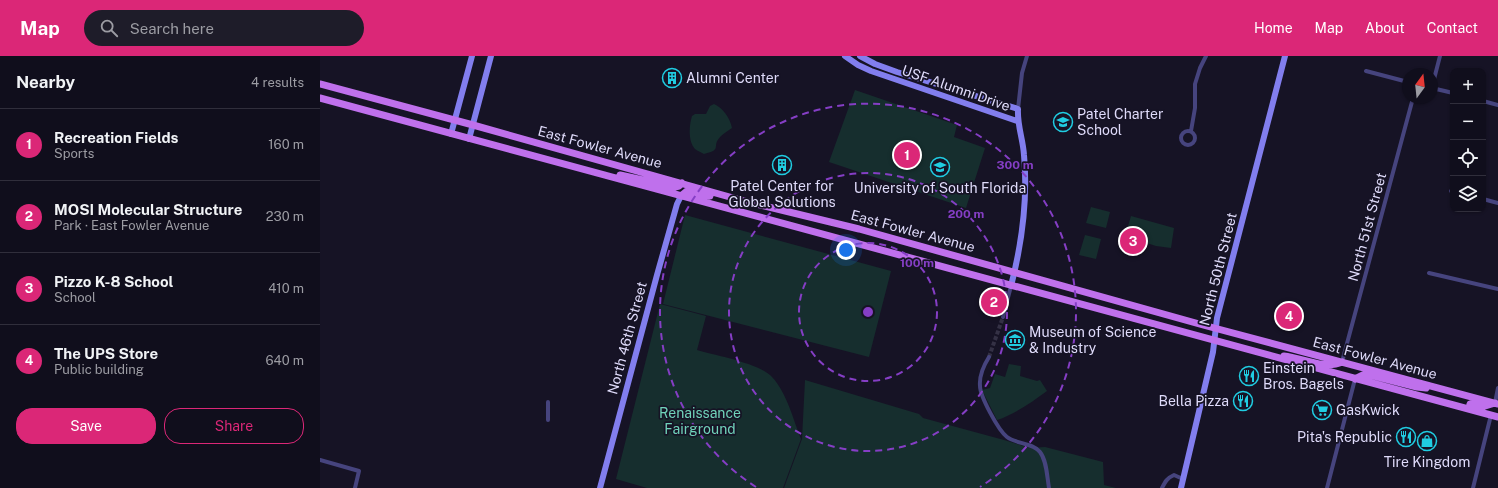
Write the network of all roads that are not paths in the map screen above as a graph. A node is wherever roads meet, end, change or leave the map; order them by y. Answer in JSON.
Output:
{"nodes":[{"id":1,"x":472,"y":56,"type":"edge"},
{"id":2,"x":491,"y":56,"type":"edge"},
{"id":3,"x":845,"y":56,"type":"edge"},
{"id":4,"x":860,"y":56,"type":"edge"},
{"id":5,"x":1027,"y":56,"type":"edge"},
{"id":6,"x":1206,"y":56,"type":"edge"},
{"id":7,"x":1285,"y":56,"type":"edge"},
{"id":8,"x":1440,"y":56,"type":"edge"},
{"id":9,"x":1437,"y":68,"type":"edge"},
{"id":10,"x":1366,"y":71,"type":"dead end"},
{"id":11,"x":1402,"y":80,"type":"edge"},
{"id":12,"x":320,"y":84,"type":"edge"},
{"id":13,"x":1438,"y":89,"type":"edge"},
{"id":14,"x":1450,"y":92,"type":"edge"},
{"id":15,"x":320,"y":98,"type":"edge"},
{"id":16,"x":1486,"y":102,"type":"edge"},
{"id":17,"x":1411,"y":104,"type":"edge"},
{"id":18,"x":1498,"y":105,"type":"edge"},
{"id":19,"x":1018,"y":109,"type":"junction"},
{"id":20,"x":454,"y":120,"type":"junction"},
{"id":21,"x":1018,"y":121,"type":"junction"},
{"id":22,"x":473,"y":125,"type":"junction"},
{"id":23,"x":1191,"y":131,"type":"dead end"},
{"id":24,"x":451,"y":134,"type":"junction"},
{"id":25,"x":469,"y":139,"type":"junction"},
{"id":26,"x":608,"y":176,"type":"junction"},
{"id":27,"x":682,"y":183,"type":"junction"},
{"id":28,"x":681,"y":196,"type":"junction"},
{"id":29,"x":1486,"y":200,"type":"edge"},
{"id":30,"x":744,"y":201,"type":"junction"},
{"id":31,"x":1498,"y":203,"type":"edge"},
{"id":32,"x":1015,"y":271,"type":"junction"},
{"id":33,"x":1429,"y":272,"type":"dead end"},
{"id":34,"x":1011,"y":286,"type":"junction"},
{"id":35,"x":1498,"y":289,"type":"edge"},
{"id":36,"x":1003,"y":317,"type":"tunnel mouth"},
{"id":37,"x":1215,"y":328,"type":"junction"},
{"id":38,"x":1215,"y":340,"type":"junction"},
{"id":39,"x":1258,"y":352,"type":"junction"},
{"id":40,"x":989,"y":357,"type":"tunnel mouth"},
{"id":41,"x":1342,"y":362,"type":"junction"},
{"id":42,"x":1356,"y":378,"type":"junction"},
{"id":43,"x":1498,"y":388,"type":"edge"},
{"id":44,"x":1442,"y":389,"type":"junction"},
{"id":45,"x":1427,"y":397,"type":"junction"},
{"id":46,"x":548,"y":402,"type":"dead end"},
{"id":47,"x":1496,"y":404,"type":"edge"},
{"id":48,"x":1496,"y":414,"type":"edge"},
{"id":49,"x":548,"y":420,"type":"dead end"},
{"id":50,"x":320,"y":460,"type":"edge"},
{"id":51,"x":1183,"y":479,"type":"junction"},
{"id":52,"x":355,"y":488,"type":"edge"},
{"id":53,"x":600,"y":488,"type":"edge"},
{"id":54,"x":1049,"y":488,"type":"edge"},
{"id":55,"x":1162,"y":488,"type":"edge"},
{"id":56,"x":1181,"y":488,"type":"edge"},
{"id":57,"x":1327,"y":488,"type":"edge"},
{"id":58,"x":1473,"y":488,"type":"edge"}],
"edges":[{"from":1,"to":20,"type":"street"},
{"from":2,"to":22,"type":"street"},
{"from":3,"to":21,"type":"street","name":"USF Alumni Drive"},
{"from":4,"to":19,"type":"street","name":"USF Alumni Drive"},
{"from":5,"to":19,"type":"street"},
{"from":6,"to":23,"type":"street"},
{"from":7,"to":37,"type":"street","name":"North 50th Street"},
{"from":8,"to":9,"type":"street"},
{"from":10,"to":11,"type":"street"},
{"from":12,"to":20,"type":"main road","name":"East Fowler Avenue"},
{"from":13,"to":14,"type":"street"},
{"from":15,"to":24,"type":"main road","name":"East Fowler Avenue"},
{"from":16,"to":18,"type":"street"},
{"from":17,"to":41,"type":"street","name":"North 51st Street"},
{"from":19,"to":21,"type":"street"},
{"from":20,"to":22,"type":"main road","name":"East Fowler Avenue"},
{"from":20,"to":24,"type":"street"},
{"from":21,"to":32,"type":"street"},
{"from":22,"to":25,"type":"street"},
{"from":22,"to":27,"type":"main road","name":"East Fowler Avenue"},
{"from":24,"to":25,"type":"main road","name":"East Fowler Avenue"},
{"from":25,"to":26,"type":"main road","name":"East Fowler Avenue"},
{"from":26,"to":27,"type":"main road"},
{"from":26,"to":28,"type":"main road","name":"East Fowler Avenue"},
{"from":27,"to":30,"type":"main road","name":"East Fowler Avenue"},
{"from":28,"to":30,"type":"main road"},
{"from":28,"to":34,"type":"main road","name":"East Fowler Avenue"},
{"from":28,"to":53,"type":"street","name":"North 46th Street"},
{"from":29,"to":31,"type":"street"},
{"from":30,"to":32,"type":"main road","name":"East Fowler Avenue"},
{"from":32,"to":34,"type":"street"},
{"from":32,"to":37,"type":"main road","name":"East Fowler Avenue"},
{"from":33,"to":35,"type":"street"},
{"from":34,"to":36,"type":"street"},
{"from":34,"to":38,"type":"main road","name":"East Fowler Avenue"},
{"from":37,"to":38,"type":"street","name":"North 50th Street"},
{"from":37,"to":41,"type":"main road","name":"East Fowler Avenue"},
{"from":38,"to":39,"type":"main road","name":"East Fowler Avenue"},
{"from":38,"to":51,"type":"street","name":"North 50th Street"},
{"from":39,"to":41,"type":"main road"},
{"from":39,"to":42,"type":"main road","name":"East Fowler Avenue"},
{"from":40,"to":54,"type":"street"},
{"from":41,"to":44,"type":"main road","name":"East Fowler Avenue"},
{"from":42,"to":44,"type":"main road"},
{"from":42,"to":45,"type":"main road","name":"East Fowler Avenue"},
{"from":42,"to":57,"type":"street"},
{"from":43,"to":47,"type":"street"},
{"from":44,"to":47,"type":"main road","name":"East Fowler Avenue"},
{"from":45,"to":47,"type":"main road"},
{"from":45,"to":48,"type":"main road","name":"East Fowler Avenue"},
{"from":46,"to":49,"type":"street"},
{"from":48,"to":58,"type":"street"},
{"from":50,"to":52,"type":"street"},
{"from":51,"to":55,"type":"street"},
{"from":51,"to":56,"type":"street","name":"North 50th Street"}]}
